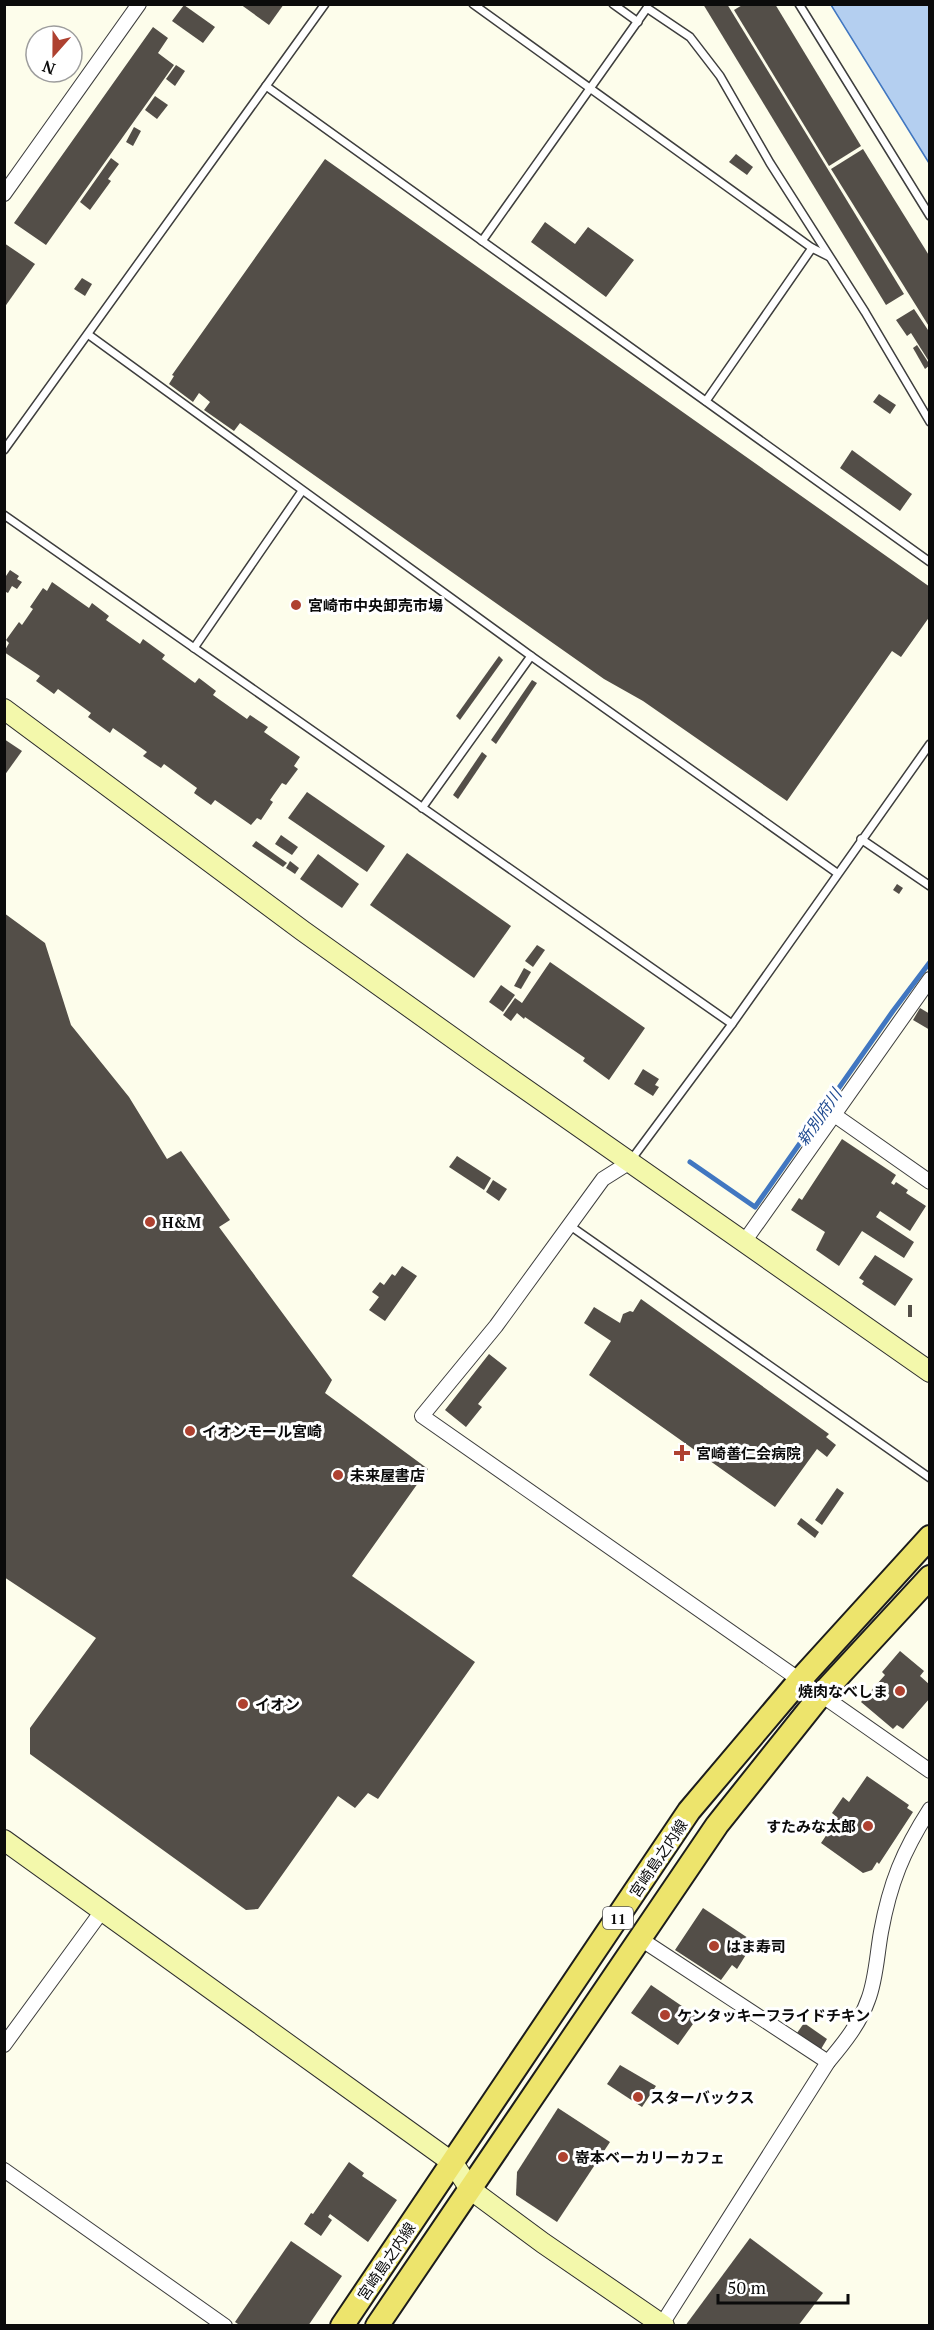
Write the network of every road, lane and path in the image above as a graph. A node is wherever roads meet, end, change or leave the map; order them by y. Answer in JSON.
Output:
{"nodes":[{"id":1,"x":139,"y":4,"type":"edge"},
{"id":2,"x":325,"y":4,"type":"edge"},
{"id":3,"x":473,"y":4,"type":"edge"},
{"id":4,"x":613,"y":4,"type":"edge"},
{"id":5,"x":799,"y":4,"type":"edge"},
{"id":6,"x":638,"y":22,"type":"junction"},
{"id":7,"x":266,"y":86,"type":"junction"},
{"id":8,"x":591,"y":89,"type":"junction"},
{"id":9,"x":4,"y":194,"type":"edge"},
{"id":10,"x":930,"y":216,"type":"edge"},
{"id":11,"x":482,"y":241,"type":"junction"},
{"id":12,"x":812,"y":248,"type":"junction"},
{"id":13,"x":831,"y":257,"type":"junction"},
{"id":14,"x":88,"y":335,"type":"junction"},
{"id":15,"x":706,"y":401,"type":"junction"},
{"id":16,"x":930,"y":422,"type":"edge"},
{"id":17,"x":4,"y":450,"type":"edge"},
{"id":18,"x":302,"y":491,"type":"junction"},
{"id":19,"x":4,"y":515,"type":"edge"},
{"id":20,"x":930,"y":562,"type":"edge"},
{"id":21,"x":194,"y":648,"type":"junction"},
{"id":22,"x":531,"y":656,"type":"junction"},
{"id":23,"x":4,"y":709,"type":"edge"},
{"id":24,"x":930,"y":744,"type":"edge"},
{"id":25,"x":422,"y":808,"type":"junction"},
{"id":26,"x":861,"y":838,"type":"junction"},
{"id":27,"x":837,"y":873,"type":"junction"},
{"id":28,"x":930,"y":886,"type":"edge"},
{"id":29,"x":930,"y":979,"type":"edge"},
{"id":30,"x":732,"y":1024,"type":"junction"},
{"id":31,"x":833,"y":1114,"type":"junction"},
{"id":32,"x":630,"y":1162,"type":"junction"},
{"id":33,"x":930,"y":1182,"type":"edge"},
{"id":34,"x":569,"y":1225,"type":"junction"},
{"id":35,"x":744,"y":1242,"type":"junction"},
{"id":36,"x":930,"y":1372,"type":"edge"},
{"id":37,"x":930,"y":1478,"type":"edge"},
{"id":38,"x":930,"y":1537,"type":"edge"},
{"id":39,"x":930,"y":1577,"type":"edge"},
{"id":40,"x":800,"y":1681,"type":"junction"},
{"id":41,"x":819,"y":1696,"type":"junction"},
{"id":42,"x":930,"y":1771,"type":"edge"},
{"id":43,"x":930,"y":1809,"type":"edge"},
{"id":44,"x":4,"y":1840,"type":"edge"},
{"id":45,"x":102,"y":1911,"type":"junction"},
{"id":46,"x":639,"y":1938,"type":"junction"},
{"id":47,"x":4,"y":2045,"type":"edge"},
{"id":48,"x":828,"y":2062,"type":"junction"},
{"id":49,"x":453,"y":2163,"type":"junction"},
{"id":50,"x":4,"y":2170,"type":"edge"},
{"id":51,"x":470,"y":2189,"type":"junction"},
{"id":52,"x":225,"y":2325,"type":"edge"},
{"id":53,"x":342,"y":2325,"type":"edge"},
{"id":54,"x":377,"y":2325,"type":"edge"},
{"id":55,"x":662,"y":2325,"type":"edge"}],
"edges":[{"from":1,"to":9,"type":"street"},
{"from":2,"to":7,"type":"lane"},
{"from":3,"to":8,"type":"lane"},
{"from":4,"to":6,"type":"lane"},
{"from":5,"to":10,"type":"lane"},
{"from":6,"to":8,"type":"lane"},
{"from":6,"to":13,"type":"lane"},
{"from":7,"to":11,"type":"lane"},
{"from":7,"to":14,"type":"lane"},
{"from":8,"to":11,"type":"lane"},
{"from":8,"to":12,"type":"lane"},
{"from":11,"to":15,"type":"lane"},
{"from":12,"to":13,"type":"lane"},
{"from":12,"to":15,"type":"lane"},
{"from":13,"to":16,"type":"lane"},
{"from":14,"to":17,"type":"lane"},
{"from":14,"to":18,"type":"lane"},
{"from":15,"to":20,"type":"lane"},
{"from":18,"to":21,"type":"lane"},
{"from":18,"to":22,"type":"lane"},
{"from":19,"to":21,"type":"lane"},
{"from":21,"to":25,"type":"lane"},
{"from":22,"to":25,"type":"lane"},
{"from":22,"to":27,"type":"lane"},
{"from":23,"to":32,"type":"street"},
{"from":24,"to":26,"type":"lane"},
{"from":25,"to":30,"type":"lane"},
{"from":26,"to":27,"type":"lane"},
{"from":26,"to":28,"type":"lane"},
{"from":27,"to":30,"type":"lane"},
{"from":29,"to":31,"type":"street"},
{"from":30,"to":32,"type":"lane"},
{"from":31,"to":33,"type":"street"},
{"from":31,"to":35,"type":"street"},
{"from":32,"to":34,"type":"street"},
{"from":32,"to":35,"type":"street"},
{"from":34,"to":37,"type":"lane"},
{"from":34,"to":40,"type":"street"},
{"from":35,"to":36,"type":"street"},
{"from":38,"to":40,"type":"main road","name":"宮崎島之内線","number":"11"},
{"from":39,"to":41,"type":"main road","name":"宮崎島之内線","number":"11"},
{"from":40,"to":41,"type":"street"},
{"from":40,"to":49,"type":"main road","name":"宮崎島之内線","number":"11"},
{"from":41,"to":42,"type":"street"},
{"from":41,"to":46,"type":"main road","name":"宮崎島之内線","number":"11"},
{"from":43,"to":48,"type":"street"},
{"from":44,"to":45,"type":"street"},
{"from":45,"to":47,"type":"street"},
{"from":45,"to":49,"type":"street"},
{"from":46,"to":48,"type":"street"},
{"from":46,"to":51,"type":"main road","name":"宮崎島之内線","number":"11"},
{"from":48,"to":55,"type":"street"},
{"from":49,"to":51,"type":"street"},
{"from":49,"to":53,"type":"main road","name":"宮崎島之内線","number":"11"},
{"from":50,"to":52,"type":"street"},
{"from":51,"to":54,"type":"main road","name":"宮崎島之内線","number":"11"},
{"from":51,"to":55,"type":"street"}]}
